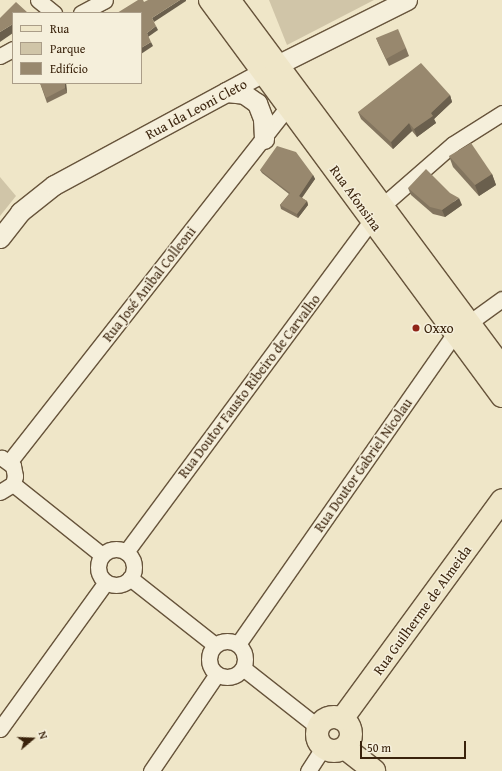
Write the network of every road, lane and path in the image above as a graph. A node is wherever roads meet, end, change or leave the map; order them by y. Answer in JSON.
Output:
{"nodes":[{"id":1,"x":38,"y":0,"type":"edge"},
{"id":2,"x":106,"y":0,"type":"edge"},
{"id":3,"x":210,"y":0,"type":"edge"},
{"id":4,"x":229,"y":0,"type":"edge"},
{"id":5,"x":407,"y":0,"type":"edge"},
{"id":6,"x":53,"y":12,"type":"edge"},
{"id":7,"x":83,"y":12,"type":"edge"},
{"id":8,"x":12,"y":50,"type":"edge"},
{"id":9,"x":0,"y":56,"type":"edge"},
{"id":10,"x":270,"y":69,"type":"junction"},
{"id":11,"x":226,"y":92,"type":"junction"},
{"id":12,"x":288,"y":107,"type":"junction"},
{"id":13,"x":502,"y":113,"type":"edge"},
{"id":14,"x":264,"y":139,"type":"junction"},
{"id":15,"x":377,"y":213,"type":"junction"},
{"id":16,"x":0,"y":238,"type":"edge"},
{"id":17,"x":502,"y":299,"type":"edge"},
{"id":18,"x":461,"y":328,"type":"junction"},
{"id":19,"x":502,"y":368,"type":"edge"},
{"id":20,"x":502,"y":396,"type":"edge"},
{"id":21,"x":5,"y":460,"type":"edge"},
{"id":22,"x":6,"y":488,"type":"edge"},
{"id":23,"x":502,"y":500,"type":"edge"},
{"id":24,"x":126,"y":552,"type":"junction"},
{"id":25,"x":102,"y":555,"type":"junction"},
{"id":26,"x":130,"y":578,"type":"junction"},
{"id":27,"x":106,"y":582,"type":"junction"},
{"id":28,"x":238,"y":644,"type":"junction"},
{"id":29,"x":215,"y":645,"type":"junction"},
{"id":30,"x":243,"y":668,"type":"junction"},
{"id":31,"x":217,"y":674,"type":"junction"},
{"id":32,"x":342,"y":719,"type":"junction"},
{"id":33,"x":318,"y":727,"type":"junction"},
{"id":34,"x":0,"y":729,"type":"edge"},
{"id":35,"x":323,"y":748,"type":"junction"},
{"id":36,"x":345,"y":748,"type":"junction"},
{"id":37,"x":151,"y":771,"type":"edge"},
{"id":38,"x":308,"y":771,"type":"edge"},
{"id":39,"x":374,"y":771,"type":"edge"}],
"edges":[{"from":1,"to":6,"type":"street"},
{"from":2,"to":7,"type":"street"},
{"from":3,"to":10,"type":"main road","name":"Rua Afonsina"},
{"from":4,"to":10,"type":"main road","name":"Rua Afonsina"},
{"from":5,"to":10,"type":"street","name":"Rua Ida Leoni Cleto"},
{"from":8,"to":9,"type":"street"},
{"from":10,"to":11,"type":"street","name":"Rua Ida Leoni Cleto"},
{"from":10,"to":12,"type":"main road","name":"Rua Afonsina"},
{"from":10,"to":15,"type":"main road","name":"Rua Afonsina"},
{"from":11,"to":14,"type":"street"},
{"from":11,"to":16,"type":"street","name":"Rua Ida Leoni Cleto"},
{"from":12,"to":14,"type":"street","name":"Rua José Anibal Colleoni"},
{"from":12,"to":15,"type":"main road","name":"Rua Afonsina"},
{"from":13,"to":15,"type":"street","name":"Rua Doutor Fausto Ribeiro de Carvalho"},
{"from":14,"to":21,"type":"street","name":"Rua José Anibal Colleoni"},
{"from":15,"to":18,"type":"main road","name":"Rua Afonsina"},
{"from":15,"to":24,"type":"street","name":"Rua Doutor Fausto Ribeiro de Carvalho"},
{"from":17,"to":18,"type":"street","name":"Rua Doutor Gabriel Nicolau"},
{"from":18,"to":19,"type":"main road","name":"Rua Afonsina"},
{"from":18,"to":20,"type":"main road","name":"Rua Afonsina"},
{"from":18,"to":28,"type":"street","name":"Rua Doutor Gabriel Nicolau"},
{"from":21,"to":22,"type":"street"},
{"from":22,"to":25,"type":"street"},
{"from":23,"to":32,"type":"main road","name":"Rua Guilherme de Almeida"},
{"from":24,"to":25,"type":"street"},
{"from":24,"to":26,"type":"street"},
{"from":25,"to":27,"type":"street"},
{"from":26,"to":27,"type":"street"},
{"from":26,"to":29,"type":"street"},
{"from":27,"to":34,"type":"street"},
{"from":28,"to":29,"type":"street"},
{"from":28,"to":30,"type":"street"},
{"from":29,"to":31,"type":"street"},
{"from":30,"to":31,"type":"street"},
{"from":30,"to":33,"type":"street"},
{"from":31,"to":37,"type":"street"},
{"from":32,"to":33,"type":"main road"},
{"from":32,"to":36,"type":"main road"},
{"from":33,"to":35,"type":"main road"},
{"from":35,"to":36,"type":"main road"},
{"from":35,"to":38,"type":"street"},
{"from":36,"to":39,"type":"main road"}]}
